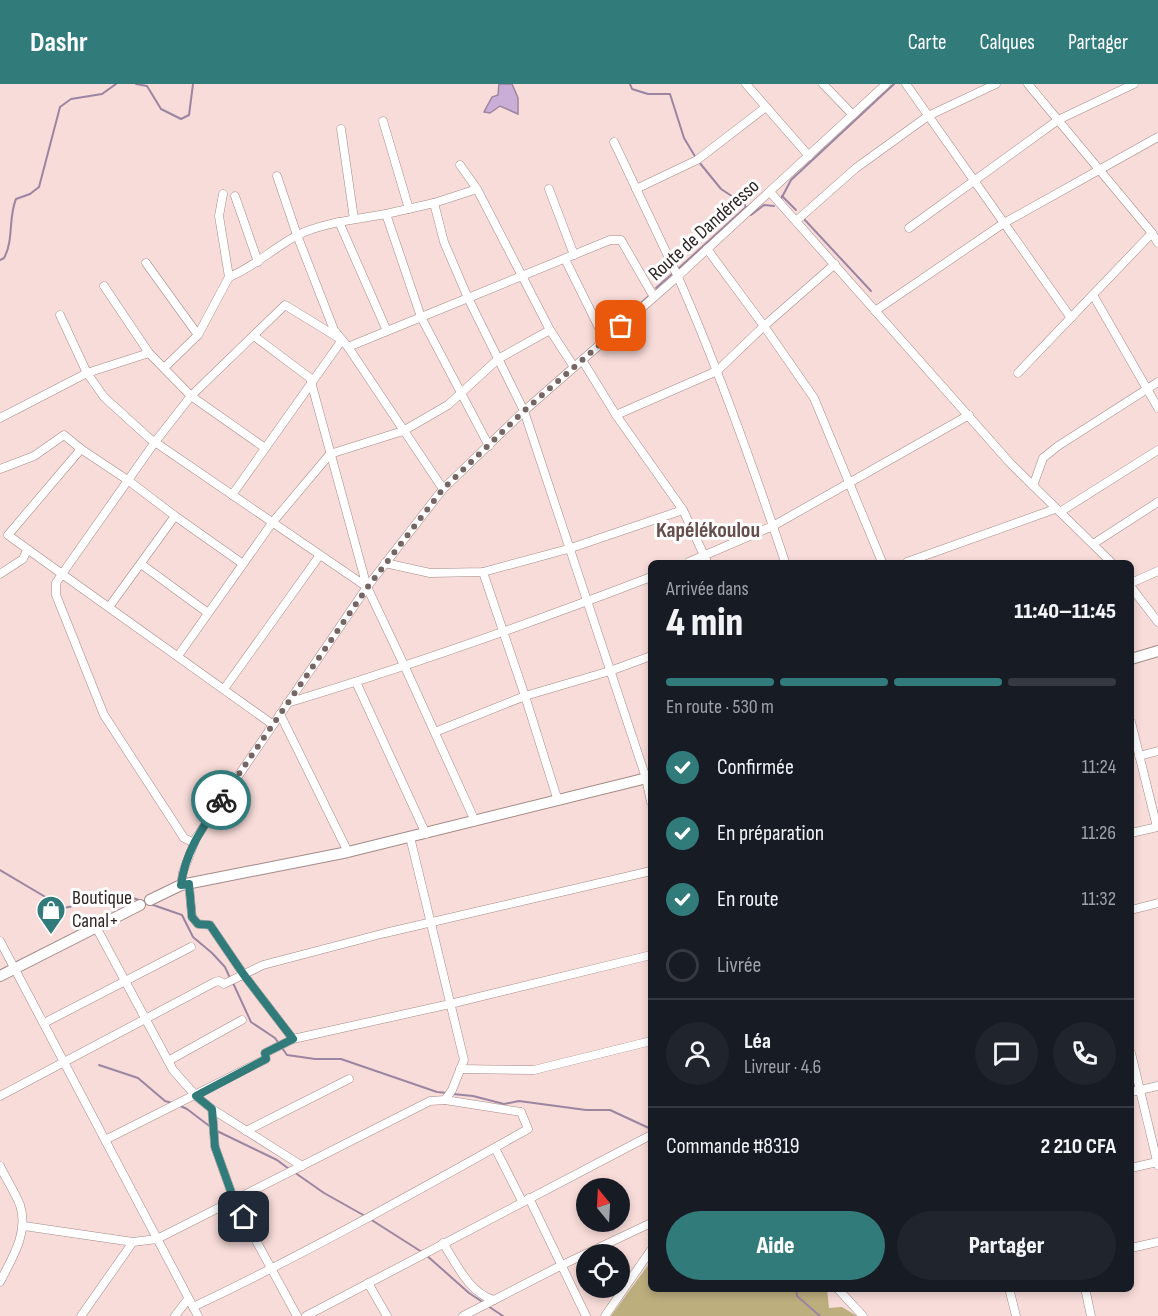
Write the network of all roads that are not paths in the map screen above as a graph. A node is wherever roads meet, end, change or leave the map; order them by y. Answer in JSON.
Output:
{"nodes":[{"id":1,"x":746,"y":84,"type":"edge"},
{"id":2,"x":823,"y":84,"type":"edge"},
{"id":3,"x":886,"y":84,"type":"edge"},
{"id":4,"x":906,"y":84,"type":"edge"},
{"id":5,"x":996,"y":84,"type":"edge"},
{"id":6,"x":1028,"y":84,"type":"edge"},
{"id":7,"x":1134,"y":84,"type":"edge"},
{"id":8,"x":766,"y":107,"type":"junction"},
{"id":9,"x":853,"y":115,"type":"junction"},
{"id":10,"x":928,"y":116,"type":"junction"},
{"id":11,"x":1058,"y":120,"type":"junction"},
{"id":12,"x":383,"y":121,"type":"dead end"},
{"id":13,"x":341,"y":129,"type":"dead end"},
{"id":14,"x":1158,"y":137,"type":"edge"},
{"id":15,"x":614,"y":142,"type":"dead end"},
{"id":16,"x":809,"y":156,"type":"junction"},
{"id":17,"x":460,"y":165,"type":"dead end"},
{"id":18,"x":1097,"y":170,"type":"junction"},
{"id":19,"x":277,"y":176,"type":"dead end"},
{"id":20,"x":974,"y":181,"type":"junction"},
{"id":21,"x":477,"y":189,"type":"junction"},
{"id":22,"x":549,"y":189,"type":"dead end"},
{"id":23,"x":636,"y":189,"type":"junction"},
{"id":24,"x":770,"y":192,"type":"junction"},
{"id":25,"x":223,"y":194,"type":"dead end"},
{"id":26,"x":235,"y":196,"type":"dead end"},
{"id":27,"x":434,"y":203,"type":"junction"},
{"id":28,"x":409,"y":209,"type":"junction"},
{"id":29,"x":386,"y":214,"type":"junction"},
{"id":30,"x":354,"y":219,"type":"junction"},
{"id":31,"x":796,"y":221,"type":"junction"},
{"id":32,"x":339,"y":222,"type":"junction"},
{"id":33,"x":1004,"y":223,"type":"junction"},
{"id":34,"x":1158,"y":224,"type":"edge"},
{"id":35,"x":909,"y":228,"type":"dead end"},
{"id":36,"x":1151,"y":231,"type":"junction"},
{"id":37,"x":297,"y":235,"type":"junction"},
{"id":38,"x":1158,"y":243,"type":"edge"},
{"id":39,"x":707,"y":249,"type":"junction"},
{"id":40,"x":574,"y":255,"type":"junction"},
{"id":41,"x":564,"y":259,"type":"junction"},
{"id":42,"x":258,"y":262,"type":"junction"},
{"id":43,"x":146,"y":263,"type":"dead end"},
{"id":44,"x":835,"y":264,"type":"junction"},
{"id":45,"x":522,"y":276,"type":"junction"},
{"id":46,"x":677,"y":276,"type":"junction"},
{"id":47,"x":229,"y":277,"type":"junction"},
{"id":48,"x":104,"y":286,"type":"dead end"},
{"id":49,"x":1093,"y":295,"type":"junction"},
{"id":50,"x":654,"y":297,"type":"junction"},
{"id":51,"x":468,"y":298,"type":"junction"},
{"id":52,"x":875,"y":311,"type":"junction"},
{"id":53,"x":60,"y":315,"type":"dead end"},
{"id":54,"x":421,"y":318,"type":"junction"},
{"id":55,"x":1071,"y":318,"type":"junction"},
{"id":56,"x":764,"y":326,"type":"junction"},
{"id":57,"x":550,"y":330,"type":"junction"},
{"id":58,"x":387,"y":331,"type":"junction"},
{"id":59,"x":198,"y":335,"type":"junction"},
{"id":60,"x":254,"y":336,"type":"junction"},
{"id":61,"x":342,"y":339,"type":"junction"},
{"id":62,"x":605,"y":340,"type":"junction"},
{"id":63,"x":348,"y":347,"type":"junction"},
{"id":64,"x":149,"y":353,"type":"junction"},
{"id":65,"x":498,"y":359,"type":"junction"},
{"id":66,"x":582,"y":360,"type":"junction"},
{"id":67,"x":574,"y":367,"type":"junction"},
{"id":68,"x":164,"y":368,"type":"junction"},
{"id":69,"x":717,"y":371,"type":"junction"},
{"id":70,"x":87,"y":373,"type":"junction"},
{"id":71,"x":1018,"y":373,"type":"dead end"},
{"id":72,"x":1158,"y":382,"type":"edge"},
{"id":73,"x":311,"y":383,"type":"junction"},
{"id":74,"x":1147,"y":388,"type":"junction"},
{"id":75,"x":461,"y":393,"type":"junction"},
{"id":76,"x":191,"y":396,"type":"junction"},
{"id":77,"x":1158,"y":408,"type":"edge"},
{"id":78,"x":524,"y":411,"type":"junction"},
{"id":79,"x":616,"y":415,"type":"junction"},
{"id":80,"x":969,"y":415,"type":"junction"},
{"id":81,"x":0,"y":418,"type":"edge"},
{"id":82,"x":403,"y":431,"type":"junction"},
{"id":83,"x":155,"y":442,"type":"junction"},
{"id":84,"x":489,"y":446,"type":"junction"},
{"id":85,"x":265,"y":448,"type":"junction"},
{"id":86,"x":81,"y":449,"type":"junction"},
{"id":87,"x":1158,"y":450,"type":"edge"},
{"id":88,"x":330,"y":454,"type":"junction"},
{"id":89,"x":0,"y":469,"type":"edge"},
{"id":90,"x":129,"y":481,"type":"junction"},
{"id":91,"x":850,"y":484,"type":"junction"},
{"id":92,"x":1033,"y":486,"type":"junction"},
{"id":93,"x":443,"y":489,"type":"junction"},
{"id":94,"x":232,"y":495,"type":"junction"},
{"id":95,"x":1158,"y":502,"type":"edge"},
{"id":96,"x":683,"y":510,"type":"junction"},
{"id":97,"x":1057,"y":511,"type":"junction"},
{"id":98,"x":175,"y":516,"type":"junction"},
{"id":99,"x":272,"y":523,"type":"junction"},
{"id":100,"x":773,"y":526,"type":"junction"},
{"id":101,"x":1093,"y":544,"type":"junction"},
{"id":102,"x":568,"y":549,"type":"junction"},
{"id":103,"x":27,"y":550,"type":"junction"},
{"id":104,"x":320,"y":555,"type":"junction"},
{"id":105,"x":706,"y":560,"type":"edge"},
{"id":106,"x":784,"y":560,"type":"edge"},
{"id":107,"x":881,"y":560,"type":"edge"},
{"id":108,"x":913,"y":560,"type":"edge"},
{"id":109,"x":1109,"y":560,"type":"edge"},
{"id":110,"x":385,"y":563,"type":"junction"},
{"id":111,"x":141,"y":564,"type":"junction"},
{"id":112,"x":243,"y":564,"type":"junction"},
{"id":113,"x":1158,"y":571,"type":"edge"},
{"id":114,"x":483,"y":572,"type":"junction"},
{"id":115,"x":0,"y":574,"type":"edge"},
{"id":116,"x":62,"y":574,"type":"junction"},
{"id":117,"x":648,"y":578,"type":"edge"},
{"id":118,"x":1134,"y":583,"type":"edge"},
{"id":119,"x":367,"y":588,"type":"junction"},
{"id":120,"x":1134,"y":589,"type":"edge"},
{"id":121,"x":587,"y":602,"type":"junction"},
{"id":122,"x":109,"y":607,"type":"junction"},
{"id":123,"x":208,"y":613,"type":"junction"},
{"id":124,"x":1158,"y":622,"type":"edge"},
{"id":125,"x":503,"y":632,"type":"junction"},
{"id":126,"x":1158,"y":651,"type":"edge"},
{"id":127,"x":178,"y":656,"type":"junction"},
{"id":128,"x":648,"y":657,"type":"edge"},
{"id":129,"x":1134,"y":657,"type":"edge"},
{"id":130,"x":404,"y":665,"type":"junction"},
{"id":131,"x":610,"y":671,"type":"junction"},
{"id":132,"x":356,"y":682,"type":"junction"},
{"id":133,"x":224,"y":689,"type":"junction"},
{"id":134,"x":525,"y":696,"type":"junction"},
{"id":135,"x":287,"y":703,"type":"junction"},
{"id":136,"x":280,"y":714,"type":"junction"},
{"id":137,"x":273,"y":724,"type":"junction"},
{"id":138,"x":435,"y":732,"type":"junction"},
{"id":139,"x":1134,"y":735,"type":"edge"},
{"id":140,"x":1158,"y":750,"type":"edge"},
{"id":141,"x":1139,"y":756,"type":"junction"},
{"id":142,"x":648,"y":778,"type":"edge"},
{"id":143,"x":558,"y":801,"type":"junction"},
{"id":144,"x":475,"y":821,"type":"junction"},
{"id":145,"x":1157,"y":827,"type":"edge"},
{"id":146,"x":1134,"y":832,"type":"edge"},
{"id":147,"x":426,"y":834,"type":"junction"},
{"id":148,"x":411,"y":837,"type":"junction"},
{"id":149,"x":194,"y":843,"type":"junction"},
{"id":150,"x":348,"y":852,"type":"junction"},
{"id":151,"x":648,"y":872,"type":"edge"},
{"id":152,"x":185,"y":885,"type":"junction"},
{"id":153,"x":1158,"y":903,"type":"edge"},
{"id":154,"x":1134,"y":909,"type":"edge"},
{"id":155,"x":430,"y":922,"type":"junction"},
{"id":156,"x":96,"y":927,"type":"junction"},
{"id":157,"x":0,"y":941,"type":"edge"},
{"id":158,"x":191,"y":947,"type":"dead end"},
{"id":159,"x":648,"y":955,"type":"edge"},
{"id":160,"x":15,"y":968,"type":"junction"},
{"id":161,"x":0,"y":976,"type":"edge"},
{"id":162,"x":240,"y":977,"type":"junction"},
{"id":163,"x":125,"y":981,"type":"junction"},
{"id":164,"x":450,"y":1004,"type":"junction"},
{"id":165,"x":146,"y":1020,"type":"junction"},
{"id":166,"x":242,"y":1020,"type":"dead end"},
{"id":167,"x":44,"y":1023,"type":"junction"},
{"id":168,"x":293,"y":1039,"type":"junction"},
{"id":169,"x":648,"y":1042,"type":"edge"},
{"id":170,"x":168,"y":1061,"type":"junction"},
{"id":171,"x":65,"y":1062,"type":"junction"},
{"id":172,"x":1134,"y":1065,"type":"edge"},
{"id":173,"x":460,"y":1069,"type":"junction"},
{"id":174,"x":349,"y":1079,"type":"dead end"},
{"id":175,"x":1158,"y":1086,"type":"edge"},
{"id":176,"x":1140,"y":1090,"type":"junction"},
{"id":177,"x":1134,"y":1091,"type":"edge"},
{"id":178,"x":0,"y":1096,"type":"edge"},
{"id":179,"x":196,"y":1096,"type":"junction"},
{"id":180,"x":448,"y":1096,"type":"junction"},
{"id":181,"x":212,"y":1109,"type":"junction"},
{"id":182,"x":246,"y":1131,"type":"junction"},
{"id":183,"x":648,"y":1137,"type":"edge"},
{"id":184,"x":105,"y":1140,"type":"junction"},
{"id":185,"x":495,"y":1148,"type":"junction"},
{"id":186,"x":1158,"y":1163,"type":"edge"},
{"id":187,"x":0,"y":1166,"type":"edge"},
{"id":188,"x":302,"y":1166,"type":"junction"},
{"id":189,"x":1134,"y":1167,"type":"edge"},
{"id":190,"x":525,"y":1199,"type":"junction"},
{"id":191,"x":234,"y":1200,"type":"junction"},
{"id":192,"x":648,"y":1224,"type":"edge"},
{"id":193,"x":24,"y":1226,"type":"junction"},
{"id":194,"x":157,"y":1239,"type":"junction"},
{"id":195,"x":133,"y":1242,"type":"junction"},
{"id":196,"x":1158,"y":1242,"type":"edge"},
{"id":197,"x":443,"y":1244,"type":"junction"},
{"id":198,"x":1134,"y":1247,"type":"edge"},
{"id":199,"x":648,"y":1254,"type":"edge"},
{"id":200,"x":560,"y":1266,"type":"junction"},
{"id":201,"x":273,"y":1269,"type":"junction"},
{"id":202,"x":0,"y":1282,"type":"edge"},
{"id":203,"x":368,"y":1283,"type":"junction"},
{"id":204,"x":841,"y":1292,"type":"edge"},
{"id":205,"x":1010,"y":1292,"type":"edge"},
{"id":206,"x":1086,"y":1292,"type":"edge"},
{"id":207,"x":188,"y":1299,"type":"junction"},
{"id":208,"x":494,"y":1300,"type":"junction"},
{"id":209,"x":193,"y":1307,"type":"junction"},
{"id":210,"x":81,"y":1316,"type":"edge"},
{"id":211,"x":175,"y":1316,"type":"edge"},
{"id":212,"x":198,"y":1316,"type":"edge"},
{"id":213,"x":297,"y":1316,"type":"edge"},
{"id":214,"x":306,"y":1316,"type":"edge"},
{"id":215,"x":387,"y":1316,"type":"edge"},
{"id":216,"x":463,"y":1316,"type":"edge"},
{"id":217,"x":586,"y":1316,"type":"edge"},
{"id":218,"x":605,"y":1316,"type":"edge"},
{"id":219,"x":863,"y":1316,"type":"edge"},
{"id":220,"x":1016,"y":1316,"type":"edge"},
{"id":221,"x":1090,"y":1316,"type":"edge"}],
"edges":[{"from":1,"to":8,"type":"street"},
{"from":2,"to":9,"type":"street"},
{"from":3,"to":9,"type":"street","name":"Route de Dandéresso"},
{"from":4,"to":10,"type":"street"},
{"from":5,"to":10,"type":"street"},
{"from":6,"to":11,"type":"street"},
{"from":7,"to":11,"type":"street"},
{"from":8,"to":16,"type":"street"},
{"from":8,"to":23,"type":"street"},
{"from":9,"to":16,"type":"street","name":"Route de Dandéresso"},
{"from":10,"to":20,"type":"street"},
{"from":10,"to":31,"type":"street"},
{"from":11,"to":18,"type":"street"},
{"from":11,"to":20,"type":"street"},
{"from":12,"to":28,"type":"street"},
{"from":13,"to":30,"type":"street"},
{"from":14,"to":18,"type":"street"},
{"from":15,"to":23,"type":"street"},
{"from":16,"to":24,"type":"street","name":"Route de Dandéresso"},
{"from":17,"to":21,"type":"street"},
{"from":18,"to":33,"type":"street"},
{"from":18,"to":36,"type":"street"},
{"from":19,"to":37,"type":"street"},
{"from":20,"to":33,"type":"street"},
{"from":20,"to":35,"type":"street"},
{"from":21,"to":27,"type":"street"},
{"from":21,"to":45,"type":"street"},
{"from":22,"to":40,"type":"street"},
{"from":23,"to":46,"type":"street"},
{"from":24,"to":31,"type":"street"},
{"from":24,"to":39,"type":"street","name":"Route de Dandéresso"},
{"from":25,"to":47,"type":"street"},
{"from":26,"to":42,"type":"street"},
{"from":27,"to":28,"type":"street"},
{"from":27,"to":51,"type":"street"},
{"from":28,"to":29,"type":"street"},
{"from":29,"to":30,"type":"street"},
{"from":29,"to":54,"type":"street"},
{"from":30,"to":32,"type":"street"},
{"from":31,"to":44,"type":"street"},
{"from":32,"to":37,"type":"street"},
{"from":32,"to":58,"type":"street"},
{"from":33,"to":52,"type":"street"},
{"from":33,"to":55,"type":"street"},
{"from":34,"to":36,"type":"street"},
{"from":36,"to":38,"type":"street"},
{"from":36,"to":49,"type":"street"},
{"from":37,"to":42,"type":"street"},
{"from":37,"to":61,"type":"street"},
{"from":39,"to":46,"type":"street","name":"Route de Dandéresso"},
{"from":39,"to":56,"type":"street"},
{"from":40,"to":41,"type":"street"},
{"from":40,"to":50,"type":"street"},
{"from":41,"to":45,"type":"street"},
{"from":41,"to":62,"type":"street"},
{"from":42,"to":47,"type":"street"},
{"from":43,"to":59,"type":"street"},
{"from":44,"to":52,"type":"street"},
{"from":44,"to":56,"type":"street"},
{"from":45,"to":51,"type":"street"},
{"from":45,"to":57,"type":"street"},
{"from":46,"to":50,"type":"street","name":"Route de Dandéresso"},
{"from":46,"to":69,"type":"street"},
{"from":47,"to":59,"type":"street"},
{"from":48,"to":64,"type":"street"},
{"from":49,"to":55,"type":"street"},
{"from":49,"to":74,"type":"street"},
{"from":50,"to":62,"type":"street","name":"Route de Dandéresso"},
{"from":51,"to":54,"type":"street"},
{"from":51,"to":65,"type":"street"},
{"from":52,"to":80,"type":"street"},
{"from":53,"to":70,"type":"street"},
{"from":54,"to":58,"type":"street"},
{"from":54,"to":75,"type":"street"},
{"from":55,"to":71,"type":"street"},
{"from":56,"to":69,"type":"street"},
{"from":56,"to":91,"type":"street"},
{"from":57,"to":65,"type":"street"},
{"from":57,"to":67,"type":"street"},
{"from":58,"to":63,"type":"street"},
{"from":59,"to":68,"type":"street"},
{"from":60,"to":61,"type":"street"},
{"from":60,"to":73,"type":"street"},
{"from":60,"to":76,"type":"street"},
{"from":61,"to":63,"type":"street"},
{"from":61,"to":73,"type":"street"},
{"from":62,"to":66,"type":"street","name":"Route de Dandéresso"},
{"from":63,"to":82,"type":"street"},
{"from":64,"to":68,"type":"street"},
{"from":64,"to":70,"type":"street"},
{"from":65,"to":75,"type":"street"},
{"from":65,"to":78,"type":"street"},
{"from":66,"to":67,"type":"street","name":"Route de Dandéresso"},
{"from":66,"to":79,"type":"street"},
{"from":67,"to":78,"type":"street","name":"Route de Dandéresso"},
{"from":68,"to":76,"type":"street"},
{"from":69,"to":79,"type":"street"},
{"from":69,"to":100,"type":"street"},
{"from":70,"to":81,"type":"street"},
{"from":70,"to":83,"type":"street"},
{"from":72,"to":74,"type":"street"},
{"from":73,"to":85,"type":"street"},
{"from":73,"to":88,"type":"street"},
{"from":74,"to":77,"type":"street"},
{"from":74,"to":92,"type":"street"},
{"from":75,"to":82,"type":"street"},
{"from":75,"to":84,"type":"street"},
{"from":76,"to":83,"type":"street"},
{"from":76,"to":85,"type":"street"},
{"from":78,"to":84,"type":"street","name":"Route de Dandéresso"},
{"from":78,"to":102,"type":"street"},
{"from":79,"to":96,"type":"street"},
{"from":80,"to":91,"type":"street"},
{"from":80,"to":92,"type":"street"},
{"from":82,"to":88,"type":"street"},
{"from":82,"to":93,"type":"street"},
{"from":83,"to":90,"type":"street"},
{"from":83,"to":94,"type":"street"},
{"from":84,"to":93,"type":"street","name":"Route de Dandéresso"},
{"from":85,"to":94,"type":"street"},
{"from":86,"to":89,"type":"street"},
{"from":86,"to":90,"type":"street"},
{"from":86,"to":103,"type":"street"},
{"from":87,"to":97,"type":"street"},
{"from":88,"to":99,"type":"street"},
{"from":88,"to":119,"type":"street"},
{"from":90,"to":98,"type":"street"},
{"from":90,"to":116,"type":"street"},
{"from":91,"to":100,"type":"street"},
{"from":91,"to":107,"type":"street"},
{"from":92,"to":97,"type":"street"},
{"from":93,"to":110,"type":"street","name":"Route de Dandéresso"},
{"from":94,"to":99,"type":"street"},
{"from":95,"to":101,"type":"street"},
{"from":96,"to":102,"type":"street"},
{"from":96,"to":105,"type":"street"},
{"from":97,"to":101,"type":"street"},
{"from":97,"to":108,"type":"street"},
{"from":98,"to":111,"type":"street"},
{"from":98,"to":112,"type":"street"},
{"from":99,"to":104,"type":"street"},
{"from":99,"to":112,"type":"street"},
{"from":100,"to":105,"type":"street"},
{"from":100,"to":106,"type":"street"},
{"from":101,"to":109,"type":"street"},
{"from":102,"to":114,"type":"street"},
{"from":102,"to":121,"type":"street"},
{"from":103,"to":115,"type":"street"},
{"from":103,"to":116,"type":"street"},
{"from":104,"to":119,"type":"street"},
{"from":104,"to":133,"type":"street"},
{"from":110,"to":114,"type":"street"},
{"from":110,"to":119,"type":"street","name":"Route de Dandéresso"},
{"from":111,"to":122,"type":"street"},
{"from":111,"to":123,"type":"street"},
{"from":112,"to":123,"type":"street"},
{"from":113,"to":118,"type":"street"},
{"from":114,"to":125,"type":"street"},
{"from":116,"to":122,"type":"street"},
{"from":116,"to":149,"type":"street"},
{"from":117,"to":121,"type":"street"},
{"from":119,"to":130,"type":"street"},
{"from":119,"to":135,"type":"street","name":"Route de Dandéresso"},
{"from":120,"to":124,"type":"street"},
{"from":121,"to":125,"type":"street"},
{"from":121,"to":131,"type":"street"},
{"from":122,"to":127,"type":"street"},
{"from":123,"to":127,"type":"street"},
{"from":125,"to":130,"type":"street"},
{"from":125,"to":134,"type":"street"},
{"from":126,"to":129,"type":"highway"},
{"from":127,"to":133,"type":"street"},
{"from":128,"to":131,"type":"street"},
{"from":130,"to":132,"type":"street"},
{"from":130,"to":138,"type":"street"},
{"from":131,"to":134,"type":"street"},
{"from":131,"to":142,"type":"street"},
{"from":132,"to":135,"type":"street"},
{"from":132,"to":147,"type":"street"},
{"from":133,"to":137,"type":"street"},
{"from":134,"to":138,"type":"street"},
{"from":134,"to":143,"type":"street"},
{"from":135,"to":136,"type":"street","name":"Route de Dandéresso"},
{"from":136,"to":137,"type":"street","name":"Route de Dandéresso"},
{"from":136,"to":150,"type":"street"},
{"from":137,"to":149,"type":"street","name":"Route de Dandéresso"},
{"from":138,"to":144,"type":"street"},
{"from":139,"to":141,"type":"street"},
{"from":140,"to":141,"type":"street"},
{"from":141,"to":145,"type":"street"},
{"from":142,"to":143,"type":"highway"},
{"from":143,"to":144,"type":"highway"},
{"from":144,"to":147,"type":"highway"},
{"from":145,"to":146,"type":"street"},
{"from":147,"to":148,"type":"highway"},
{"from":148,"to":150,"type":"highway"},
{"from":148,"to":155,"type":"street"},
{"from":149,"to":152,"type":"street","name":"Route de Dandéresso"},
{"from":150,"to":152,"type":"highway"},
{"from":151,"to":155,"type":"street"},
{"from":152,"to":156,"type":"highway"},
{"from":152,"to":162,"type":"street"},
{"from":153,"to":154,"type":"street"},
{"from":155,"to":162,"type":"street"},
{"from":155,"to":164,"type":"street"},
{"from":156,"to":160,"type":"highway"},
{"from":156,"to":163,"type":"street"},
{"from":157,"to":160,"type":"street"},
{"from":158,"to":163,"type":"street"},
{"from":159,"to":164,"type":"street"},
{"from":160,"to":161,"type":"highway"},
{"from":160,"to":167,"type":"street"},
{"from":162,"to":165,"type":"street"},
{"from":162,"to":168,"type":"street"},
{"from":163,"to":165,"type":"street"},
{"from":163,"to":167,"type":"street"},
{"from":164,"to":168,"type":"street"},
{"from":164,"to":173,"type":"street"},
{"from":165,"to":170,"type":"street"},
{"from":165,"to":171,"type":"street"},
{"from":166,"to":170,"type":"street"},
{"from":167,"to":171,"type":"street"},
{"from":168,"to":179,"type":"street"},
{"from":169,"to":173,"type":"street"},
{"from":170,"to":179,"type":"street"},
{"from":171,"to":178,"type":"street"},
{"from":171,"to":184,"type":"street"},
{"from":172,"to":176,"type":"street"},
{"from":173,"to":180,"type":"street"},
{"from":174,"to":182,"type":"street"},
{"from":175,"to":176,"type":"street"},
{"from":176,"to":177,"type":"street"},
{"from":176,"to":186,"type":"street"},
{"from":179,"to":181,"type":"street"},
{"from":179,"to":184,"type":"street"},
{"from":180,"to":185,"type":"street"},
{"from":180,"to":188,"type":"street"},
{"from":181,"to":182,"type":"street"},
{"from":181,"to":191,"type":"street"},
{"from":182,"to":188,"type":"street"},
{"from":183,"to":190,"type":"street"},
{"from":184,"to":194,"type":"street"},
{"from":185,"to":190,"type":"street"},
{"from":185,"to":201,"type":"street"},
{"from":186,"to":189,"type":"street"},
{"from":187,"to":193,"type":"street"},
{"from":188,"to":191,"type":"street"},
{"from":190,"to":197,"type":"street"},
{"from":190,"to":200,"type":"street"},
{"from":191,"to":194,"type":"street"},
{"from":191,"to":201,"type":"street"},
{"from":192,"to":200,"type":"street"},
{"from":193,"to":195,"type":"street"},
{"from":193,"to":202,"type":"street"},
{"from":194,"to":195,"type":"street"},
{"from":194,"to":207,"type":"street"},
{"from":195,"to":210,"type":"street"},
{"from":196,"to":198,"type":"street"},
{"from":197,"to":203,"type":"street"},
{"from":197,"to":208,"type":"street"},
{"from":199,"to":218,"type":"street"},
{"from":200,"to":208,"type":"street"},
{"from":200,"to":217,"type":"street"},
{"from":201,"to":209,"type":"street"},
{"from":201,"to":213,"type":"street"},
{"from":203,"to":214,"type":"street"},
{"from":203,"to":215,"type":"street"},
{"from":204,"to":219,"type":"street"},
{"from":205,"to":220,"type":"street"},
{"from":206,"to":221,"type":"street"},
{"from":207,"to":209,"type":"street"},
{"from":207,"to":211,"type":"street"},
{"from":208,"to":216,"type":"street"},
{"from":209,"to":212,"type":"street"}]}
